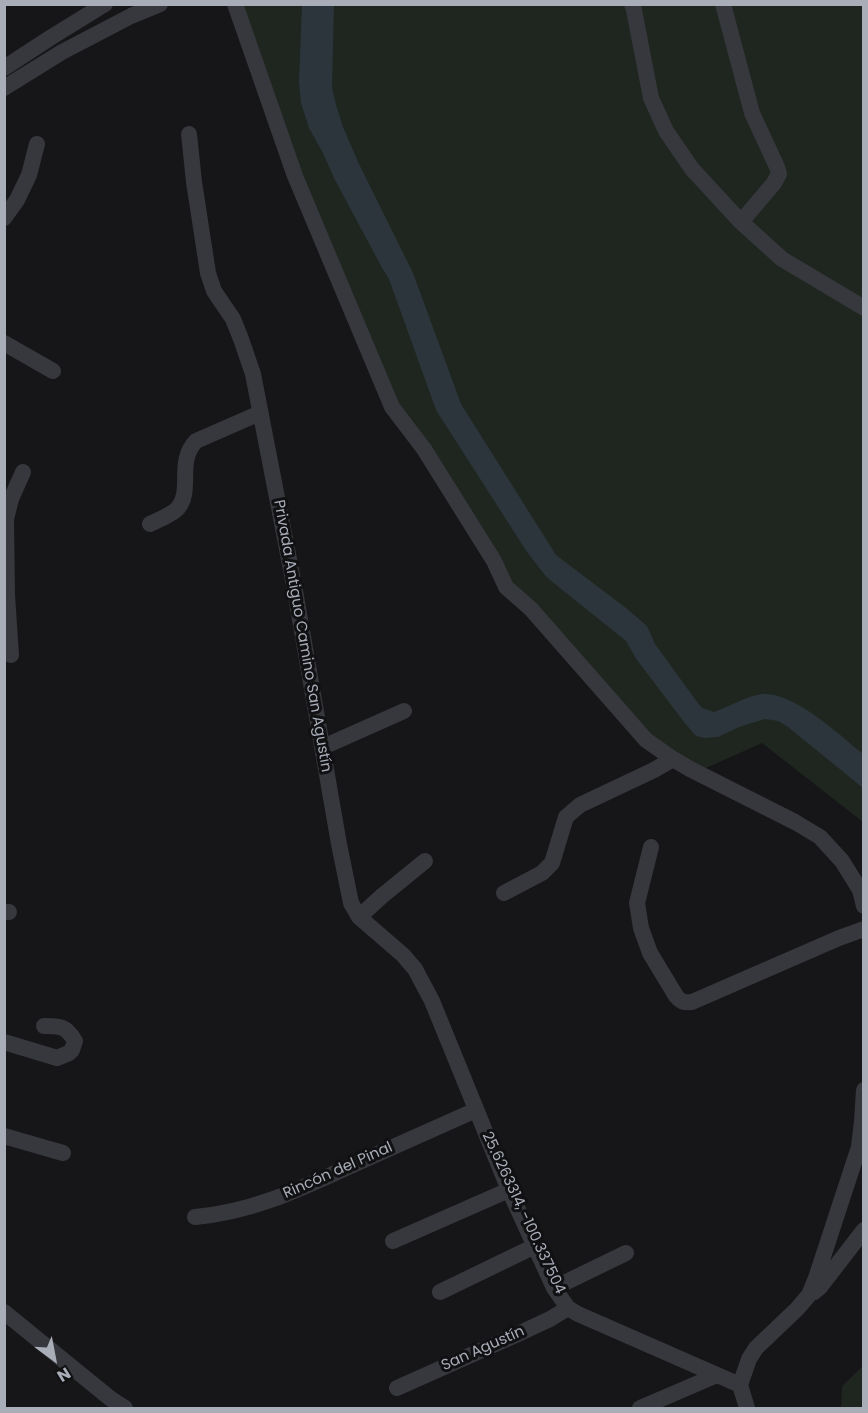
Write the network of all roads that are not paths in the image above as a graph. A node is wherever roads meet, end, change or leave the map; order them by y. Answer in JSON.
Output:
{"nodes":[{"id":1,"x":105,"y":4,"type":"edge"},
{"id":2,"x":160,"y":4,"type":"edge"},
{"id":3,"x":235,"y":4,"type":"edge"},
{"id":4,"x":632,"y":4,"type":"edge"},
{"id":5,"x":723,"y":4,"type":"edge"},
{"id":6,"x":4,"y":68,"type":"edge"},
{"id":7,"x":4,"y":88,"type":"edge"},
{"id":8,"x":189,"y":134,"type":"dead end"},
{"id":9,"x":38,"y":144,"type":"dead end"},
{"id":10,"x":4,"y":218,"type":"edge"},
{"id":11,"x":741,"y":222,"type":"junction"},
{"id":12,"x":864,"y":308,"type":"edge"},
{"id":13,"x":4,"y":343,"type":"edge"},
{"id":14,"x":53,"y":371,"type":"dead end"},
{"id":15,"x":260,"y":413,"type":"junction"},
{"id":16,"x":23,"y":472,"type":"dead end"},
{"id":17,"x":150,"y":524,"type":"dead end"},
{"id":18,"x":6,"y":594,"type":"edge"},
{"id":19,"x":11,"y":655,"type":"dead end"},
{"id":20,"x":404,"y":711,"type":"dead end"},
{"id":21,"x":323,"y":747,"type":"junction"},
{"id":22,"x":673,"y":759,"type":"junction"},
{"id":23,"x":651,"y":847,"type":"dead end"},
{"id":24,"x":425,"y":861,"type":"dead end"},
{"id":25,"x":504,"y":892,"type":"dead end"},
{"id":26,"x":864,"y":906,"type":"edge"},
{"id":27,"x":359,"y":916,"type":"junction"},
{"id":28,"x":864,"y":929,"type":"edge"},
{"id":29,"x":44,"y":1026,"type":"dead end"},
{"id":30,"x":4,"y":1042,"type":"edge"},
{"id":31,"x":864,"y":1090,"type":"edge"},
{"id":32,"x":476,"y":1110,"type":"junction"},
{"id":33,"x":4,"y":1136,"type":"edge"},
{"id":34,"x":63,"y":1153,"type":"dead end"},
{"id":35,"x":510,"y":1191,"type":"junction"},
{"id":36,"x":195,"y":1217,"type":"dead end"},
{"id":37,"x":864,"y":1230,"type":"edge"},
{"id":38,"x":393,"y":1240,"type":"dead end"},
{"id":39,"x":535,"y":1246,"type":"junction"},
{"id":40,"x":626,"y":1253,"type":"dead end"},
{"id":41,"x":554,"y":1288,"type":"junction"},
{"id":42,"x":440,"y":1292,"type":"dead end"},
{"id":43,"x":809,"y":1295,"type":"junction"},
{"id":44,"x":568,"y":1308,"type":"junction"},
{"id":45,"x":11,"y":1317,"type":"edge"},
{"id":46,"x":717,"y":1375,"type":"junction"},
{"id":47,"x":740,"y":1385,"type":"junction"},
{"id":48,"x":397,"y":1388,"type":"dead end"},
{"id":49,"x":125,"y":1408,"type":"edge"},
{"id":50,"x":640,"y":1408,"type":"edge"},
{"id":51,"x":747,"y":1408,"type":"edge"}],
"edges":[{"from":1,"to":6,"type":"street"},
{"from":2,"to":7,"type":"street"},
{"from":3,"to":22,"type":"street"},
{"from":4,"to":11,"type":"street"},
{"from":5,"to":11,"type":"street"},
{"from":8,"to":15,"type":"street","name":"Privada Antiguo Camino San Agustín"},
{"from":9,"to":10,"type":"street"},
{"from":11,"to":12,"type":"street"},
{"from":13,"to":14,"type":"street"},
{"from":15,"to":17,"type":"street"},
{"from":15,"to":21,"type":"street","name":"Privada Antiguo Camino San Agustín"},
{"from":16,"to":18,"type":"street"},
{"from":18,"to":19,"type":"street"},
{"from":20,"to":21,"type":"street"},
{"from":21,"to":27,"type":"street","name":"Privada Antiguo Camino San Agustín"},
{"from":22,"to":25,"type":"street"},
{"from":22,"to":26,"type":"street"},
{"from":23,"to":28,"type":"street"},
{"from":24,"to":27,"type":"street"},
{"from":27,"to":32,"type":"street","name":"Privada Antiguo Camino San Agustín"},
{"from":29,"to":30,"type":"street"},
{"from":31,"to":43,"type":"street"},
{"from":32,"to":35,"type":"street","name":"25.6263314, -100.337504"},
{"from":32,"to":36,"type":"street","name":"Rincón del Pinal"},
{"from":33,"to":34,"type":"street"},
{"from":35,"to":38,"type":"street"},
{"from":35,"to":39,"type":"street","name":"25.6263314, -100.337504"},
{"from":37,"to":43,"type":"street"},
{"from":39,"to":41,"type":"street","name":"25.6263314, -100.337504"},
{"from":39,"to":42,"type":"street"},
{"from":40,"to":41,"type":"street"},
{"from":41,"to":44,"type":"street","name":"25.6263314, -100.337504"},
{"from":43,"to":47,"type":"street"},
{"from":44,"to":46,"type":"street","name":"25.6263314, -100.337504"},
{"from":44,"to":48,"type":"street","name":"San Agustín"},
{"from":45,"to":49,"type":"street"},
{"from":46,"to":47,"type":"street","name":"25.6263314, -100.337504"},
{"from":46,"to":50,"type":"street"},
{"from":47,"to":51,"type":"street"}]}
